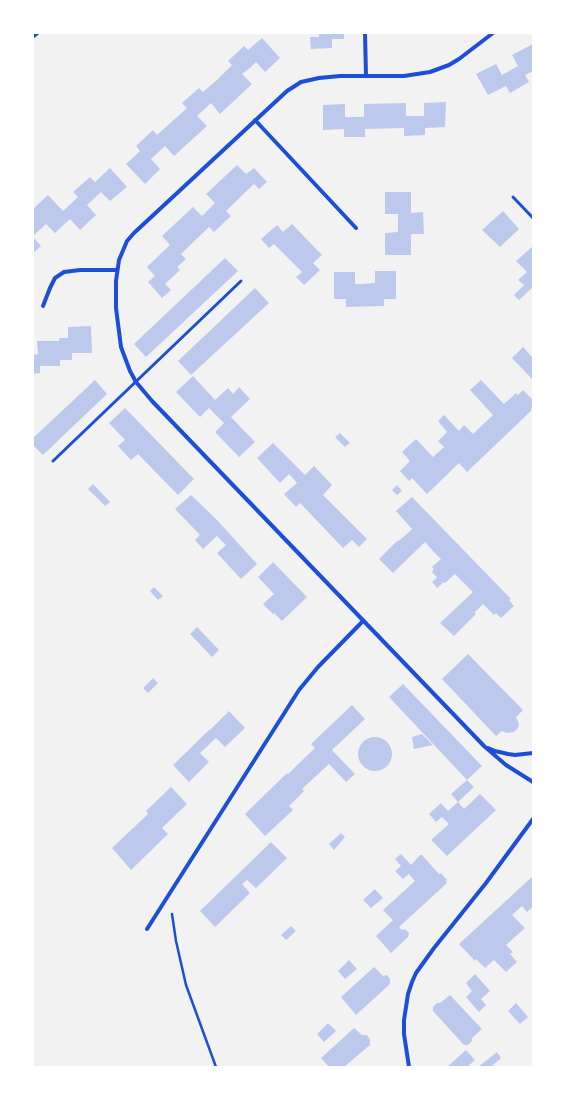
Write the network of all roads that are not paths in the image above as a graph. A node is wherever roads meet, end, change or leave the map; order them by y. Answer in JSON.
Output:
{"nodes":[{"id":1,"x":38,"y":33,"type":"edge"},
{"id":2,"x":365,"y":33,"type":"edge"},
{"id":3,"x":493,"y":33,"type":"edge"},
{"id":4,"x":33,"y":37,"type":"edge"},
{"id":5,"x":366,"y":76,"type":"junction"},
{"id":6,"x":255,"y":120,"type":"junction"},
{"id":7,"x":513,"y":197,"type":"dead end"},
{"id":8,"x":533,"y":218,"type":"edge"},
{"id":9,"x":356,"y":228,"type":"dead end"},
{"id":10,"x":117,"y":270,"type":"junction"},
{"id":11,"x":241,"y":281,"type":"dead end"},
{"id":12,"x":43,"y":306,"type":"dead end"},
{"id":13,"x":136,"y":382,"type":"junction"},
{"id":14,"x":53,"y":461,"type":"dead end"},
{"id":15,"x":363,"y":621,"type":"junction"},
{"id":16,"x":484,"y":746,"type":"junction"},
{"id":17,"x":533,"y":753,"type":"edge"},
{"id":18,"x":533,"y":782,"type":"edge"},
{"id":19,"x":533,"y":819,"type":"edge"},
{"id":20,"x":147,"y":929,"type":"dead end"},
{"id":21,"x":409,"y":1067,"type":"edge"}],
"edges":[{"from":1,"to":4,"type":"lane"},
{"from":2,"to":5,"type":"street"},
{"from":3,"to":5,"type":"street"},
{"from":5,"to":6,"type":"street"},
{"from":6,"to":9,"type":"street"},
{"from":6,"to":10,"type":"street"},
{"from":7,"to":8,"type":"lane"},
{"from":10,"to":12,"type":"street"},
{"from":10,"to":13,"type":"street"},
{"from":11,"to":13,"type":"lane"},
{"from":13,"to":14,"type":"lane"},
{"from":13,"to":15,"type":"street"},
{"from":15,"to":16,"type":"street"},
{"from":15,"to":20,"type":"street"},
{"from":16,"to":17,"type":"street"},
{"from":16,"to":18,"type":"street"},
{"from":19,"to":21,"type":"street"}]}
